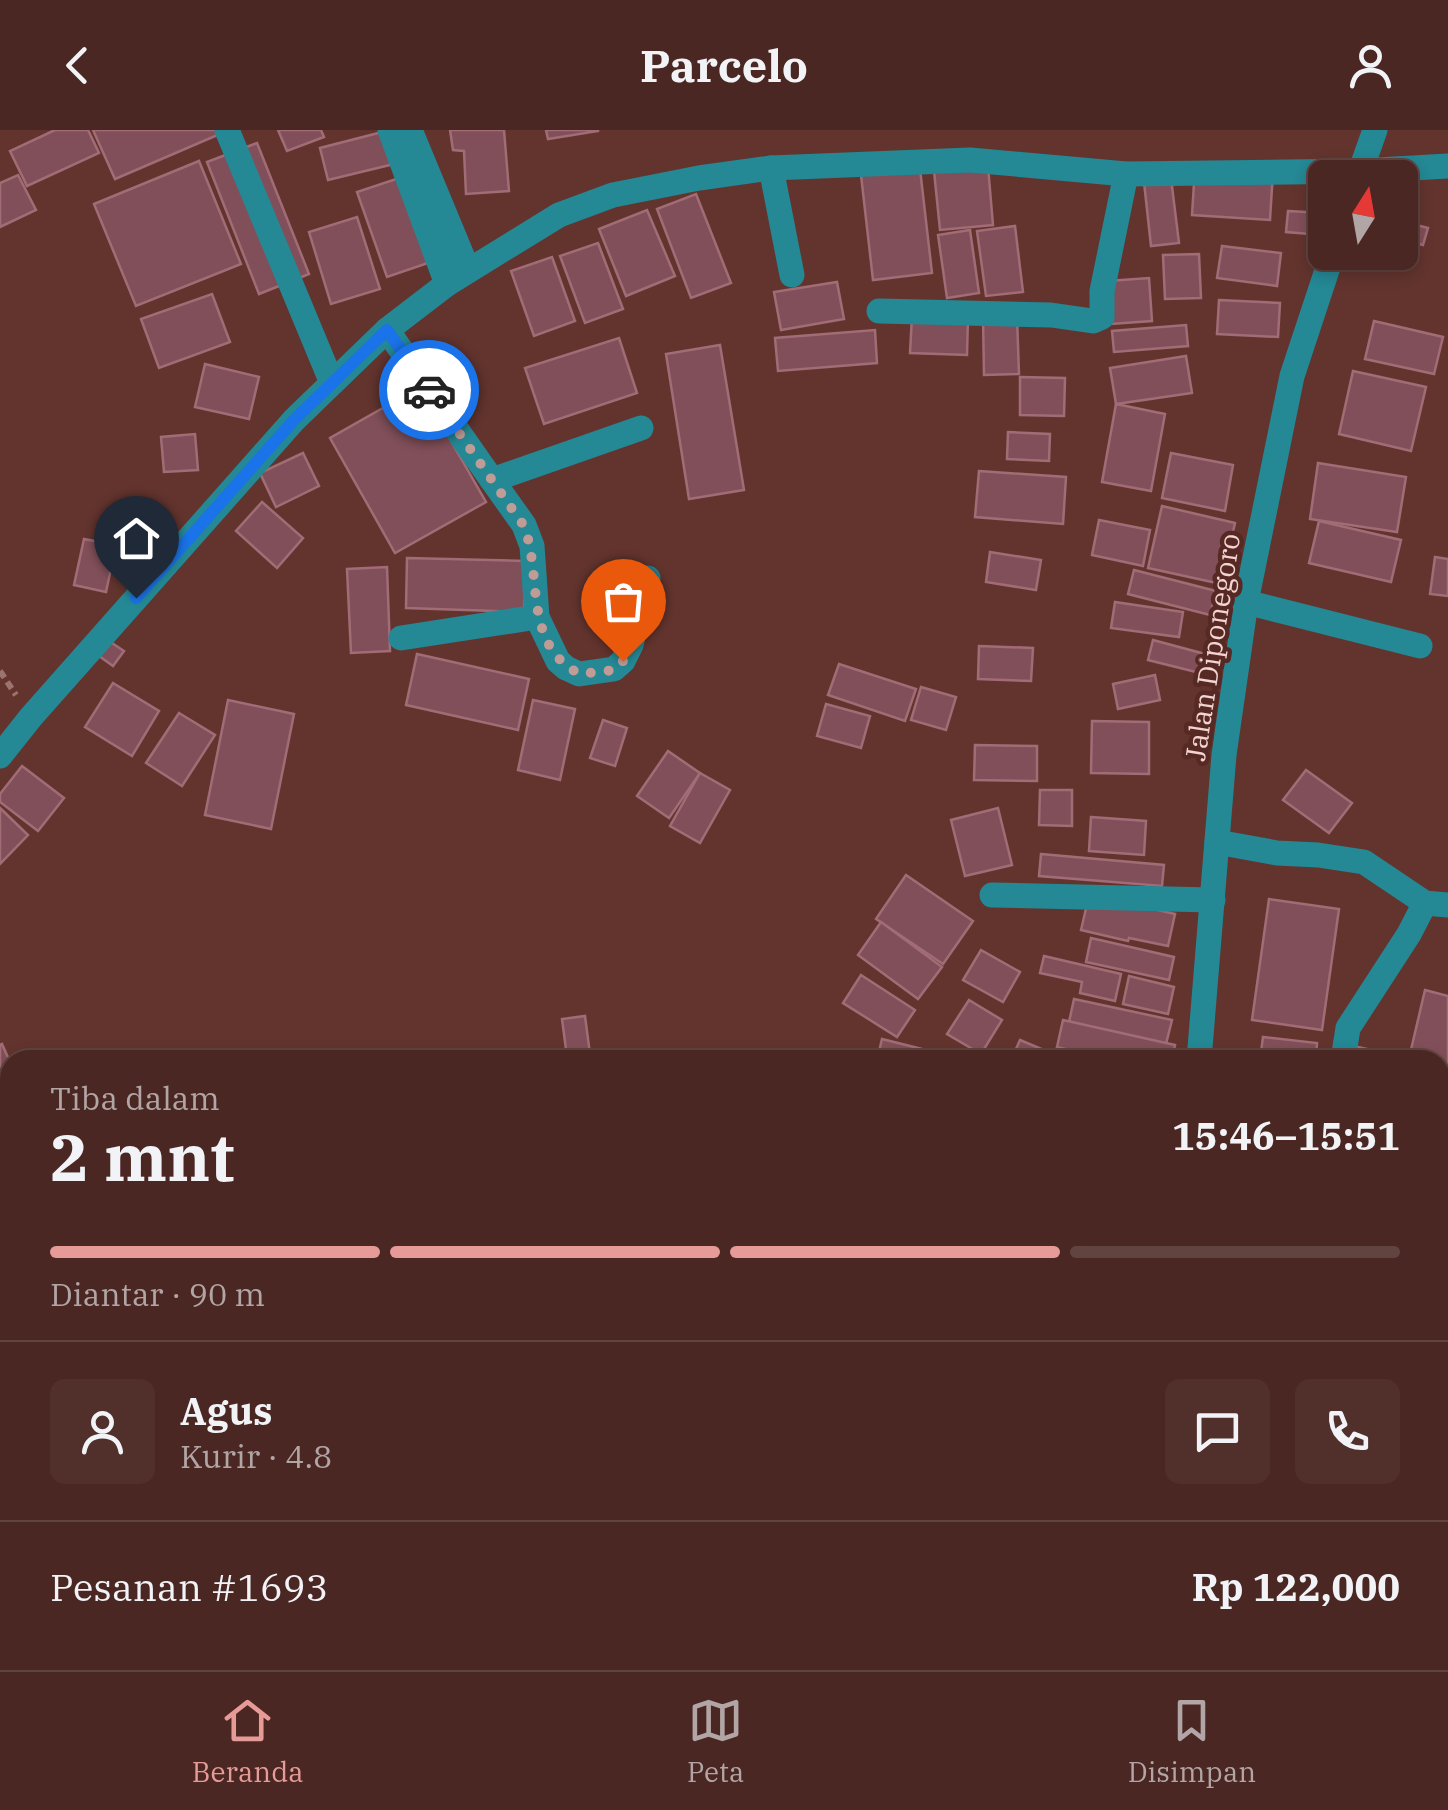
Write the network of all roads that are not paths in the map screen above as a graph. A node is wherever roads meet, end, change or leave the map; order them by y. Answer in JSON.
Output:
{"nodes":[{"id":1,"x":227,"y":130,"type":"edge"},
{"id":2,"x":390,"y":130,"type":"edge"},
{"id":3,"x":410,"y":130,"type":"edge"},
{"id":4,"x":1375,"y":130,"type":"edge"},
{"id":5,"x":1364,"y":160,"type":"edge"},
{"id":6,"x":1448,"y":166,"type":"edge"},
{"id":7,"x":772,"y":168,"type":"junction"},
{"id":8,"x":1418,"y":169,"type":"edge"},
{"id":9,"x":1126,"y":174,"type":"junction"},
{"id":10,"x":1308,"y":174,"type":"edge"},
{"id":11,"x":1327,"y":270,"type":"edge"},
{"id":12,"x":792,"y":274,"type":"dead end"},
{"id":13,"x":458,"y":277,"type":"junction"},
{"id":14,"x":880,"y":311,"type":"dead end"},
{"id":15,"x":387,"y":330,"type":"junction"},
{"id":16,"x":332,"y":383,"type":"junction"},
{"id":17,"x":641,"y":428,"type":"dead end"},
{"id":18,"x":492,"y":480,"type":"junction"},
{"id":19,"x":648,"y":578,"type":"dead end"},
{"id":20,"x":1246,"y":602,"type":"junction"},
{"id":21,"x":537,"y":617,"type":"junction"},
{"id":22,"x":401,"y":638,"type":"dead end"},
{"id":23,"x":1420,"y":646,"type":"dead end"},
{"id":24,"x":0,"y":756,"type":"edge"},
{"id":25,"x":1218,"y":842,"type":"junction"},
{"id":26,"x":992,"y":894,"type":"dead end"},
{"id":27,"x":1212,"y":900,"type":"junction"},
{"id":28,"x":1436,"y":904,"type":"edge"},
{"id":29,"x":1199,"y":1050,"type":"edge"},
{"id":30,"x":1345,"y":1050,"type":"edge"}],
"edges":[{"from":1,"to":16,"type":"street"},
{"from":2,"to":13,"type":"street"},
{"from":3,"to":13,"type":"street"},
{"from":4,"to":5,"type":"street"},
{"from":6,"to":8,"type":"street"},
{"from":7,"to":9,"type":"street"},
{"from":7,"to":12,"type":"street"},
{"from":7,"to":13,"type":"street"},
{"from":9,"to":10,"type":"street"},
{"from":9,"to":14,"type":"street"},
{"from":11,"to":20,"type":"street","name":"Jalan Diponegoro"},
{"from":13,"to":15,"type":"street"},
{"from":15,"to":16,"type":"street"},
{"from":15,"to":18,"type":"street"},
{"from":16,"to":24,"type":"street"},
{"from":17,"to":18,"type":"street"},
{"from":18,"to":21,"type":"street"},
{"from":19,"to":21,"type":"street"},
{"from":20,"to":23,"type":"street"},
{"from":20,"to":25,"type":"street","name":"Jalan Diponegoro"},
{"from":21,"to":22,"type":"street"},
{"from":25,"to":27,"type":"street","name":"Jalan Diponegoro"},
{"from":25,"to":28,"type":"street"},
{"from":26,"to":27,"type":"street"},
{"from":27,"to":29,"type":"street","name":"Jalan Diponegoro"},
{"from":28,"to":30,"type":"street"}]}
